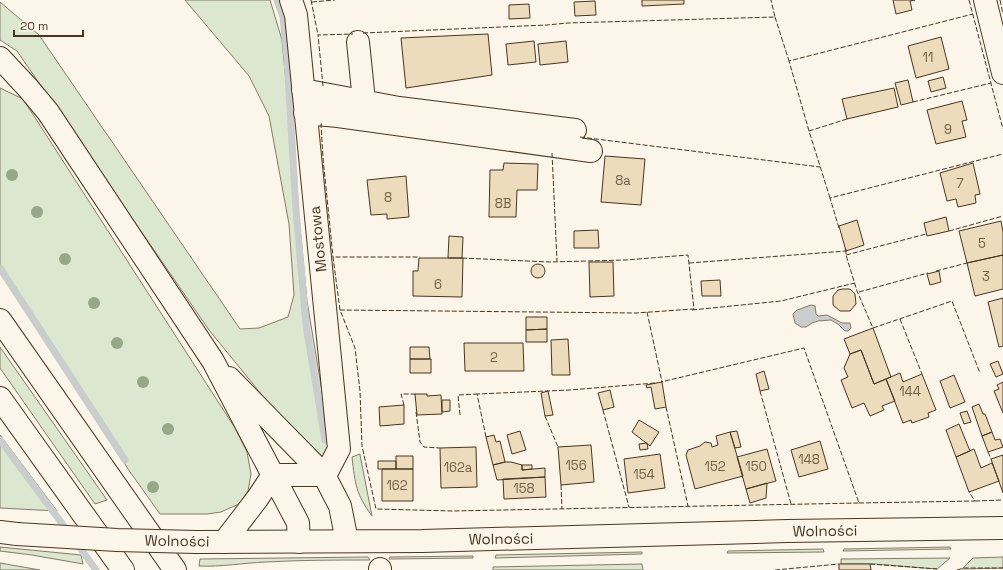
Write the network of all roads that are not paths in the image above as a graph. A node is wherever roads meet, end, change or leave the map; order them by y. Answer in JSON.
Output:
{"nodes":[{"id":1,"x":290,"y":0,"type":"edge"},
{"id":2,"x":985,"y":0,"type":"edge"},
{"id":3,"x":358,"y":42,"type":"dead end"},
{"id":4,"x":0,"y":58,"type":"edge"},
{"id":5,"x":0,"y":72,"type":"edge"},
{"id":6,"x":1003,"y":73,"type":"edge"},
{"id":7,"x":28,"y":88,"type":"junction"},
{"id":8,"x":303,"y":90,"type":"junction"},
{"id":9,"x":364,"y":101,"type":"junction"},
{"id":10,"x":305,"y":113,"type":"junction"},
{"id":11,"x":575,"y":130,"type":"dead end"},
{"id":12,"x":591,"y":151,"type":"dead end"},
{"id":13,"x":0,"y":320,"type":"edge"},
{"id":14,"x":213,"y":361,"type":"junction"},
{"id":15,"x":0,"y":398,"type":"edge"},
{"id":16,"x":272,"y":475,"type":"junction"},
{"id":17,"x":324,"y":475,"type":"junction"},
{"id":18,"x":1003,"y":528,"type":"edge"},
{"id":19,"x":9,"y":533,"type":"edge"},
{"id":20,"x":347,"y":541,"type":"junction"},
{"id":21,"x":224,"y":542,"type":"junction"},
{"id":22,"x":299,"y":542,"type":"junction"},
{"id":23,"x":123,"y":570,"type":"edge"},
{"id":24,"x":175,"y":570,"type":"edge"}],
"edges":[{"from":1,"to":8,"type":"street","name":"Mostowa"},
{"from":2,"to":6,"type":"street"},
{"from":3,"to":9,"type":"street"},
{"from":4,"to":7,"type":"street"},
{"from":5,"to":7,"type":"street"},
{"from":7,"to":14,"type":"street"},
{"from":8,"to":9,"type":"street"},
{"from":8,"to":10,"type":"street","name":"Mostowa"},
{"from":9,"to":11,"type":"street"},
{"from":10,"to":12,"type":"street"},
{"from":10,"to":17,"type":"street","name":"Mostowa"},
{"from":13,"to":24,"type":"street"},
{"from":14,"to":16,"type":"street"},
{"from":14,"to":17,"type":"street"},
{"from":15,"to":23,"type":"street"},
{"from":16,"to":17,"type":"street"},
{"from":16,"to":21,"type":"street"},
{"from":16,"to":22,"type":"street"},
{"from":17,"to":20,"type":"street"},
{"from":18,"to":20,"type":"street","name":"Wolności"},
{"from":19,"to":21,"type":"street","name":"Wolności","bridge":true},
{"from":20,"to":22,"type":"street","name":"Wolności"},
{"from":21,"to":22,"type":"street","name":"Wolności"}]}
